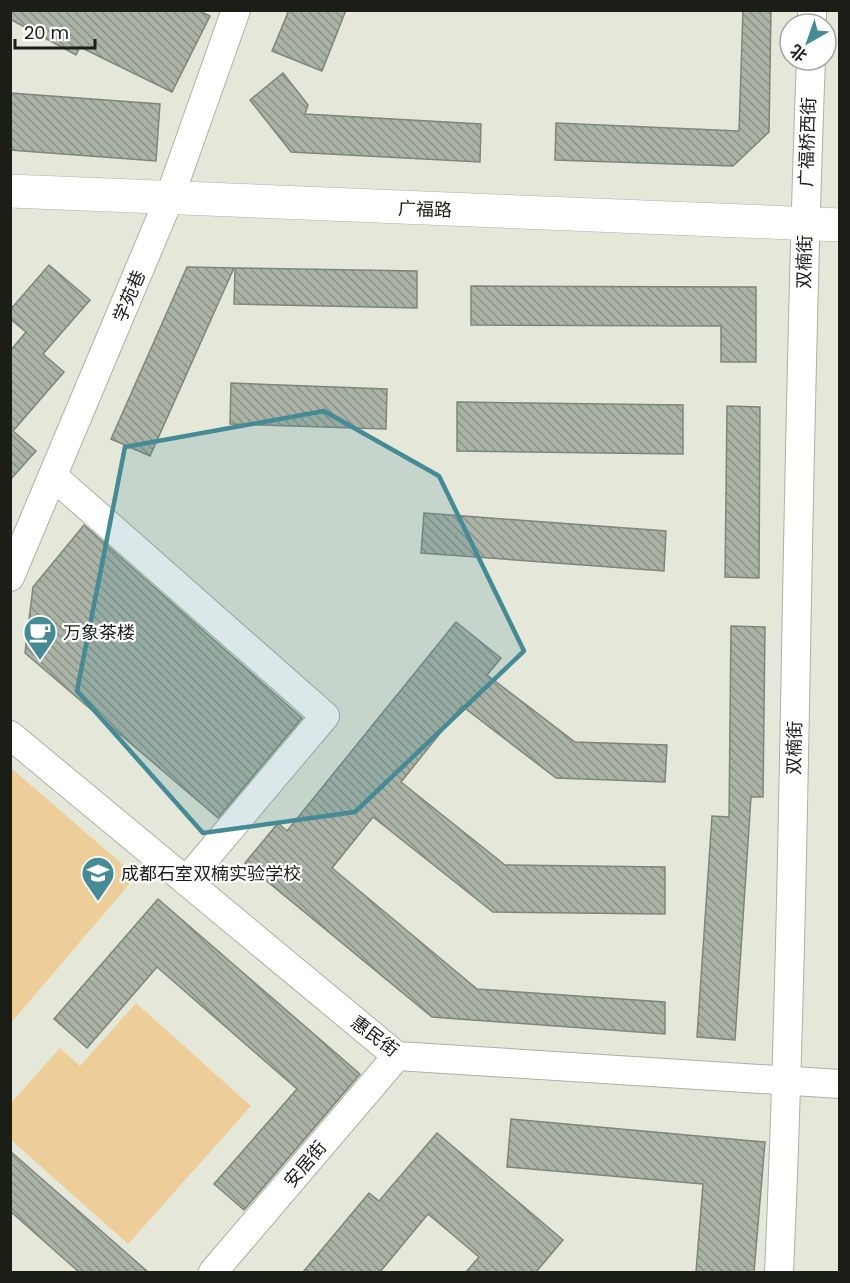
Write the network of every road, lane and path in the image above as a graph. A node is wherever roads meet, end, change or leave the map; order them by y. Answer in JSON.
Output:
{"nodes":[{"id":1,"x":236,"y":10,"type":"edge"},
{"id":2,"x":810,"y":72,"type":"edge"},
{"id":3,"x":10,"y":191,"type":"edge"},
{"id":4,"x":170,"y":199,"type":"junction"},
{"id":5,"x":804,"y":223,"type":"junction"},
{"id":6,"x":840,"y":225,"type":"edge"},
{"id":7,"x":53,"y":476,"type":"junction"},
{"id":8,"x":10,"y":577,"type":"edge"},
{"id":9,"x":10,"y":735,"type":"edge"},
{"id":10,"x":186,"y":881,"type":"junction"},
{"id":11,"x":397,"y":1056,"type":"junction"},
{"id":12,"x":788,"y":1082,"type":"junction"},
{"id":13,"x":840,"y":1084,"type":"edge"},
{"id":14,"x":213,"y":1272,"type":"edge"},
{"id":15,"x":779,"y":1272,"type":"edge"}],
"edges":[{"from":1,"to":4,"type":"street","name":"学苑巷"},
{"from":2,"to":5,"type":"street","name":"广福桥西街"},
{"from":3,"to":4,"type":"street","name":"广福路"},
{"from":4,"to":5,"type":"street","name":"广福路"},
{"from":4,"to":7,"type":"street","name":"学苑巷"},
{"from":5,"to":6,"type":"street","name":"广福路"},
{"from":5,"to":12,"type":"street","name":"双楠街"},
{"from":7,"to":8,"type":"street","name":"学苑巷"},
{"from":7,"to":10,"type":"street"},
{"from":9,"to":10,"type":"street","name":"惠民街"},
{"from":10,"to":11,"type":"street","name":"惠民街"},
{"from":11,"to":12,"type":"street","name":"惠民街"},
{"from":11,"to":14,"type":"street","name":"安居街"},
{"from":12,"to":13,"type":"street","name":"惠民街"},
{"from":12,"to":15,"type":"street","name":"双楠街"}]}
